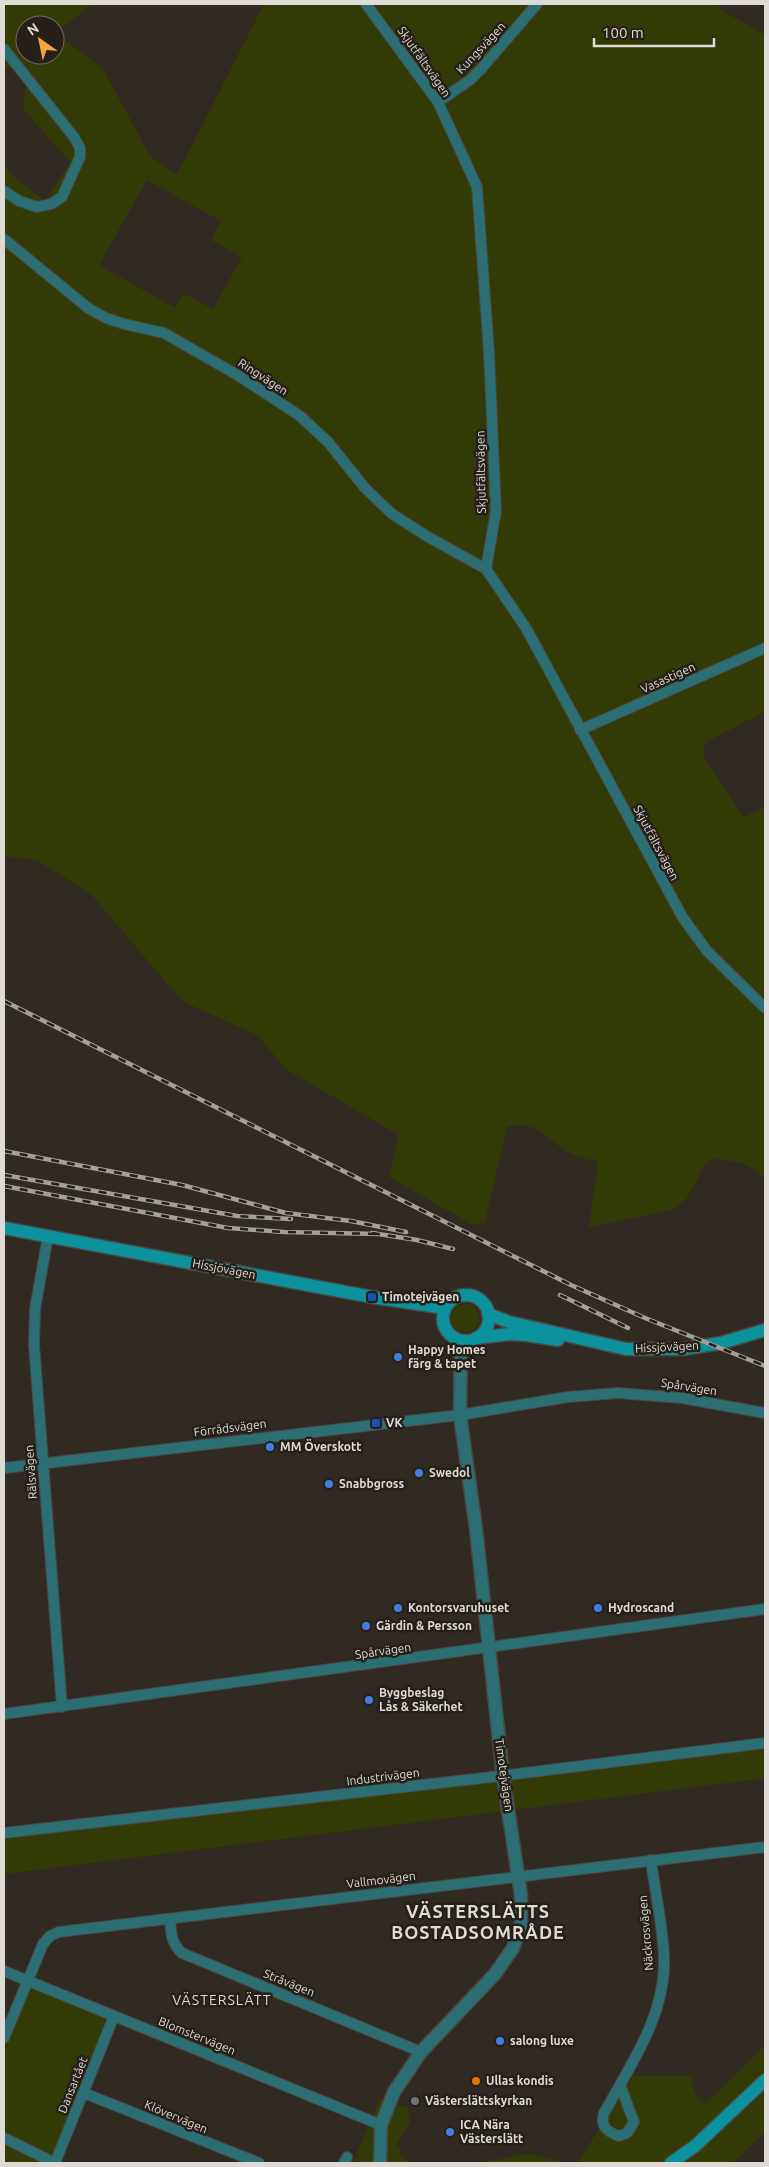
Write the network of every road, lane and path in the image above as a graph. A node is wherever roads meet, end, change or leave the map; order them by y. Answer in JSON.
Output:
{"nodes":[{"id":1,"x":366,"y":4,"type":"edge"},
{"id":2,"x":537,"y":4,"type":"edge"},
{"id":3,"x":4,"y":50,"type":"edge"},
{"id":4,"x":438,"y":102,"type":"junction"},
{"id":5,"x":4,"y":190,"type":"edge"},
{"id":6,"x":4,"y":239,"type":"edge"},
{"id":7,"x":486,"y":569,"type":"junction"},
{"id":8,"x":765,"y":648,"type":"edge"},
{"id":9,"x":580,"y":730,"type":"junction"},
{"id":10,"x":765,"y":1008,"type":"edge"},
{"id":11,"x":4,"y":1228,"type":"edge"},
{"id":12,"x":48,"y":1236,"type":"junction"},
{"id":13,"x":445,"y":1308,"type":"junction"},
{"id":14,"x":488,"y":1314,"type":"junction"},
{"id":15,"x":765,"y":1330,"type":"edge"},
{"id":16,"x":476,"y":1338,"type":"junction"},
{"id":17,"x":461,"y":1340,"type":"junction"},
{"id":18,"x":598,"y":1343,"type":"junction"},
{"id":19,"x":765,"y":1413,"type":"edge"},
{"id":20,"x":460,"y":1415,"type":"junction"},
{"id":21,"x":42,"y":1463,"type":"junction"},
{"id":22,"x":4,"y":1468,"type":"edge"},
{"id":23,"x":765,"y":1609,"type":"edge"},
{"id":24,"x":488,"y":1648,"type":"junction"},
{"id":25,"x":62,"y":1707,"type":"junction"},
{"id":26,"x":4,"y":1714,"type":"edge"},
{"id":27,"x":765,"y":1743,"type":"edge"},
{"id":28,"x":503,"y":1776,"type":"junction"},
{"id":29,"x":4,"y":1834,"type":"edge"},
{"id":30,"x":765,"y":1847,"type":"edge"},
{"id":31,"x":651,"y":1860,"type":"junction"},
{"id":32,"x":519,"y":1877,"type":"junction"},
{"id":33,"x":170,"y":1919,"type":"junction"},
{"id":34,"x":4,"y":1971,"type":"edge"},
{"id":35,"x":28,"y":1980,"type":"junction"},
{"id":36,"x":114,"y":2016,"type":"junction"},
{"id":37,"x":4,"y":2038,"type":"edge"},
{"id":38,"x":421,"y":2052,"type":"junction"},
{"id":39,"x":765,"y":2080,"type":"edge"},
{"id":40,"x":620,"y":2085,"type":"junction"},
{"id":41,"x":84,"y":2093,"type":"junction"},
{"id":42,"x":381,"y":2125,"type":"junction"},
{"id":43,"x":4,"y":2138,"type":"edge"},
{"id":44,"x":55,"y":2163,"type":"edge"},
{"id":45,"x":259,"y":2163,"type":"edge"},
{"id":46,"x":380,"y":2163,"type":"edge"},
{"id":47,"x":671,"y":2163,"type":"edge"}],
"edges":[{"from":1,"to":4,"type":"street","name":"Skjutfältsvägen"},
{"from":2,"to":4,"type":"street","name":"Kungsvägen"},
{"from":3,"to":5,"type":"street"},
{"from":4,"to":7,"type":"street","name":"Skjutfältsvägen"},
{"from":6,"to":7,"type":"street","name":"Ringvägen"},
{"from":7,"to":9,"type":"street","name":"Skjutfältsvägen"},
{"from":8,"to":9,"type":"street","name":"Vasastigen"},
{"from":9,"to":10,"type":"street","name":"Skjutfältsvägen"},
{"from":11,"to":12,"type":"main road","name":"Hissjövägen"},
{"from":12,"to":13,"type":"main road","name":"Hissjövägen"},
{"from":12,"to":21,"type":"street","name":"Rälsvägen"},
{"from":13,"to":14,"type":"main road"},
{"from":13,"to":17,"type":"main road"},
{"from":14,"to":16,"type":"main road"},
{"from":14,"to":18,"type":"main road","name":"Hissjövägen"},
{"from":15,"to":18,"type":"main road","name":"Hissjövägen"},
{"from":16,"to":17,"type":"main road"},
{"from":16,"to":18,"type":"main road","name":"Hissjövägen"},
{"from":17,"to":20,"type":"street","name":"Timotejvägen"},
{"from":19,"to":20,"type":"street","name":"Spårvägen"},
{"from":20,"to":21,"type":"street","name":"Förrådsvägen"},
{"from":20,"to":24,"type":"street","name":"Timotejvägen"},
{"from":21,"to":22,"type":"street","name":"Förrådsvägen"},
{"from":21,"to":25,"type":"street","name":"Rälsvägen"},
{"from":23,"to":24,"type":"street","name":"Spårvägen"},
{"from":24,"to":25,"type":"street","name":"Spårvägen"},
{"from":24,"to":28,"type":"street","name":"Timotejvägen"},
{"from":25,"to":26,"type":"street","name":"Spårvägen"},
{"from":27,"to":28,"type":"street","name":"Industrivägen"},
{"from":28,"to":29,"type":"street","name":"Industrivägen"},
{"from":28,"to":32,"type":"street","name":"Timotejvägen"},
{"from":30,"to":31,"type":"street","name":"Vallmovägen"},
{"from":31,"to":32,"type":"street","name":"Vallmovägen"},
{"from":31,"to":40,"type":"street","name":"Näckrosvägen"},
{"from":32,"to":33,"type":"street","name":"Vallmovägen"},
{"from":32,"to":38,"type":"street","name":"Timotejvägen"},
{"from":33,"to":35,"type":"street","name":"Vallmovägen"},
{"from":33,"to":38,"type":"street","name":"Stråvägen"},
{"from":34,"to":35,"type":"street","name":"Blomstervägen"},
{"from":35,"to":36,"type":"street","name":"Blomstervägen"},
{"from":35,"to":37,"type":"street","name":"Vallmovägen"},
{"from":36,"to":41,"type":"street","name":"Dansartået"},
{"from":36,"to":42,"type":"street","name":"Blomstervägen"},
{"from":38,"to":42,"type":"street","name":"Timotejvägen"},
{"from":39,"to":47,"type":"main road"},
{"from":40,"to":40,"type":"street","name":"Näckrosvägen"},
{"from":41,"to":44,"type":"street","name":"Dansartået"},
{"from":41,"to":45,"type":"street","name":"Klövervägen"},
{"from":42,"to":46,"type":"street","name":"Timotejvägen"},
{"from":43,"to":44,"type":"street"}]}
